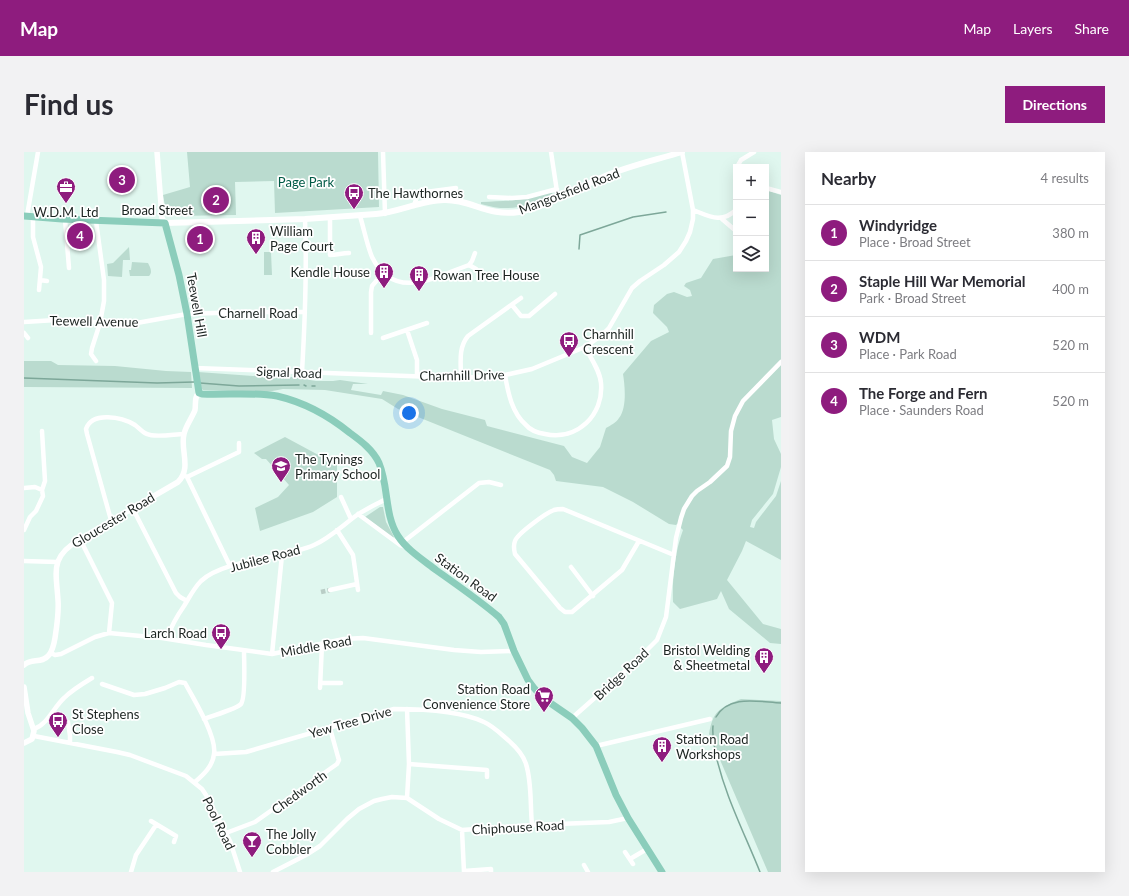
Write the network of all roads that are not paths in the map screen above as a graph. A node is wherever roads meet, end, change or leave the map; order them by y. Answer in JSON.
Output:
{"nodes":[{"id":1,"x":38,"y":152,"type":"edge"},
{"id":2,"x":157,"y":152,"type":"edge"},
{"id":3,"x":383,"y":152,"type":"edge"},
{"id":4,"x":551,"y":152,"type":"edge"},
{"id":5,"x":682,"y":152,"type":"edge"},
{"id":6,"x":754,"y":152,"type":"edge"},
{"id":7,"x":738,"y":164,"type":"edge"},
{"id":8,"x":456,"y":188,"type":"dead end"},
{"id":9,"x":557,"y":189,"type":"junction"},
{"id":10,"x":769,"y":189,"type":"edge"},
{"id":11,"x":781,"y":192,"type":"edge"},
{"id":12,"x":489,"y":197,"type":"dead end"},
{"id":13,"x":558,"y":198,"type":"junction"},
{"id":14,"x":414,"y":206,"type":"junction"},
{"id":15,"x":693,"y":210,"type":"junction"},
{"id":16,"x":733,"y":213,"type":"edge"},
{"id":17,"x":385,"y":214,"type":"junction"},
{"id":18,"x":28,"y":216,"type":"edge"},
{"id":19,"x":360,"y":216,"type":"junction"},
{"id":20,"x":330,"y":218,"type":"junction"},
{"id":21,"x":64,"y":219,"type":"junction"},
{"id":22,"x":305,"y":219,"type":"junction"},
{"id":23,"x":722,"y":219,"type":"junction"},
{"id":24,"x":96,"y":221,"type":"junction"},
{"id":25,"x":165,"y":223,"type":"junction"},
{"id":26,"x":733,"y":228,"type":"edge"},
{"id":27,"x":350,"y":253,"type":"dead end"},
{"id":28,"x":475,"y":253,"type":"dead end"},
{"id":29,"x":469,"y":265,"type":"junction"},
{"id":30,"x":69,"y":268,"type":"dead end"},
{"id":31,"x":476,"y":269,"type":"dead end"},
{"id":32,"x":383,"y":273,"type":"junction"},
{"id":33,"x":40,"y":280,"type":"junction"},
{"id":34,"x":47,"y":281,"type":"dead end"},
{"id":35,"x":39,"y":290,"type":"dead end"},
{"id":36,"x":555,"y":294,"type":"dead end"},
{"id":37,"x":521,"y":298,"type":"dead end"},
{"id":38,"x":512,"y":305,"type":"junction"},
{"id":39,"x":305,"y":312,"type":"junction"},
{"id":40,"x":187,"y":314,"type":"junction"},
{"id":41,"x":24,"y":322,"type":"edge"},
{"id":42,"x":364,"y":322,"type":"dead end"},
{"id":43,"x":371,"y":322,"type":"junction"},
{"id":44,"x":100,"y":323,"type":"junction"},
{"id":45,"x":427,"y":323,"type":"dead end"},
{"id":46,"x":407,"y":330,"type":"junction"},
{"id":47,"x":24,"y":333,"type":"edge"},
{"id":48,"x":371,"y":333,"type":"dead end"},
{"id":49,"x":28,"y":338,"type":"dead end"},
{"id":50,"x":383,"y":338,"type":"dead end"},
{"id":51,"x":586,"y":347,"type":"junction"},
{"id":52,"x":96,"y":361,"type":"dead end"},
{"id":53,"x":781,"y":362,"type":"edge"},
{"id":54,"x":195,"y":370,"type":"junction"},
{"id":55,"x":302,"y":372,"type":"junction"},
{"id":56,"x":382,"y":375,"type":"joint"},
{"id":57,"x":417,"y":376,"type":"junction"},
{"id":58,"x":505,"y":376,"type":"junction"},
{"id":59,"x":461,"y":378,"type":"junction"},
{"id":60,"x":199,"y":390,"type":"junction"},
{"id":61,"x":42,"y":431,"type":"dead end"},
{"id":62,"x":184,"y":434,"type":"junction"},
{"id":63,"x":239,"y":443,"type":"dead end"},
{"id":64,"x":185,"y":476,"type":"junction"},
{"id":65,"x":501,"y":485,"type":"dead end"},
{"id":66,"x":24,"y":488,"type":"edge"},
{"id":67,"x":42,"y":490,"type":"junction"},
{"id":68,"x":342,"y":497,"type":"dead end"},
{"id":69,"x":386,"y":499,"type":"junction"},
{"id":70,"x":132,"y":508,"type":"junction"},
{"id":71,"x":358,"y":514,"type":"junction"},
{"id":72,"x":351,"y":519,"type":"junction"},
{"id":73,"x":111,"y":520,"type":"junction"},
{"id":74,"x":24,"y":530,"type":"edge"},
{"id":75,"x":337,"y":530,"type":"junction"},
{"id":76,"x":80,"y":538,"type":"junction"},
{"id":77,"x":639,"y":541,"type":"junction"},
{"id":78,"x":403,"y":542,"type":"junction"},
{"id":79,"x":408,"y":548,"type":"junction"},
{"id":80,"x":282,"y":555,"type":"junction"},
{"id":81,"x":674,"y":555,"type":"junction"},
{"id":82,"x":24,"y":561,"type":"edge"},
{"id":83,"x":57,"y":562,"type":"junction"},
{"id":84,"x":230,"y":566,"type":"junction"},
{"id":85,"x":571,"y":567,"type":"dead end"},
{"id":86,"x":330,"y":590,"type":"tunnel mouth"},
{"id":87,"x":593,"y":596,"type":"junction"},
{"id":88,"x":187,"y":601,"type":"junction"},
{"id":89,"x":109,"y":634,"type":"junction"},
{"id":90,"x":167,"y":638,"type":"junction"},
{"id":91,"x":322,"y":644,"type":"junction"},
{"id":92,"x":244,"y":651,"type":"junction"},
{"id":93,"x":514,"y":651,"type":"junction"},
{"id":94,"x":51,"y":653,"type":"junction"},
{"id":95,"x":272,"y":654,"type":"junction"},
{"id":96,"x":24,"y":665,"type":"edge"},
{"id":97,"x":92,"y":678,"type":"dead end"},
{"id":98,"x":341,"y":683,"type":"dead end"},
{"id":99,"x":102,"y":684,"type":"dead end"},
{"id":100,"x":24,"y":687,"type":"edge"},
{"id":101,"x":407,"y":709,"type":"junction"},
{"id":102,"x":572,"y":718,"type":"junction"},
{"id":103,"x":204,"y":719,"type":"junction"},
{"id":104,"x":710,"y":719,"type":"dead end"},
{"id":105,"x":68,"y":722,"type":"dead end"},
{"id":106,"x":330,"y":728,"type":"junction"},
{"id":107,"x":34,"y":729,"type":"junction"},
{"id":108,"x":34,"y":736,"type":"junction"},
{"id":109,"x":24,"y":743,"type":"edge"},
{"id":110,"x":70,"y":743,"type":"junction"},
{"id":111,"x":596,"y":746,"type":"junction"},
{"id":112,"x":214,"y":754,"type":"junction"},
{"id":113,"x":409,"y":764,"type":"junction"},
{"id":114,"x":487,"y":777,"type":"dead end"},
{"id":115,"x":195,"y":782,"type":"junction"},
{"id":116,"x":407,"y":798,"type":"junction"},
{"id":117,"x":628,"y":818,"type":"junction"},
{"id":118,"x":151,"y":821,"type":"dead end"},
{"id":119,"x":156,"y":825,"type":"junction"},
{"id":120,"x":532,"y":825,"type":"junction"},
{"id":121,"x":462,"y":830,"type":"junction"},
{"id":122,"x":226,"y":833,"type":"junction"},
{"id":123,"x":174,"y":842,"type":"dead end"},
{"id":124,"x":647,"y":848,"type":"junction"},
{"id":125,"x":625,"y":852,"type":"dead end"},
{"id":126,"x":630,"y":859,"type":"junction"},
{"id":127,"x":633,"y":864,"type":"dead end"},
{"id":128,"x":586,"y":869,"type":"edge"},
{"id":129,"x":464,"y":871,"type":"edge"},
{"id":130,"x":131,"y":872,"type":"edge"},
{"id":131,"x":240,"y":872,"type":"edge"},
{"id":132,"x":273,"y":872,"type":"edge"},
{"id":133,"x":491,"y":872,"type":"edge"},
{"id":134,"x":581,"y":872,"type":"edge"},
{"id":135,"x":662,"y":872,"type":"edge"}],
"edges":[{"from":1,"to":18,"type":"street"},
{"from":2,"to":25,"type":"street"},
{"from":3,"to":17,"type":"street"},
{"from":4,"to":9,"type":"street"},
{"from":5,"to":13,"type":"main road","name":"Mangotsfield Road"},
{"from":5,"to":15,"type":"street","name":"Charnhill Drive"},
{"from":6,"to":7,"type":"street"},
{"from":8,"to":14,"type":"street"},
{"from":9,"to":12,"type":"street","name":"Mangotsfield Road"},
{"from":9,"to":13,"type":"street"},
{"from":10,"to":11,"type":"street"},
{"from":13,"to":14,"type":"main road","name":"Mangotsfield Road"},
{"from":14,"to":17,"type":"main road","name":"Mangotsfield Road"},
{"from":15,"to":23,"type":"street"},
{"from":15,"to":51,"type":"street","name":"Charnhill Drive"},
{"from":16,"to":23,"type":"street"},
{"from":17,"to":19,"type":"main road","name":"Broad Street"},
{"from":18,"to":21,"type":"main road","name":"Broad Street"},
{"from":18,"to":33,"type":"street"},
{"from":19,"to":20,"type":"main road","name":"Broad Street"},
{"from":19,"to":32,"type":"street"},
{"from":20,"to":22,"type":"main road","name":"Broad Street"},
{"from":20,"to":27,"type":"street"},
{"from":21,"to":24,"type":"main road","name":"Broad Street"},
{"from":21,"to":30,"type":"street"},
{"from":22,"to":25,"type":"main road","name":"Broad Street"},
{"from":22,"to":39,"type":"street"},
{"from":23,"to":26,"type":"street"},
{"from":24,"to":25,"type":"main road","name":"Broad Street"},
{"from":24,"to":44,"type":"street"},
{"from":25,"to":40,"type":"main road","name":"Teewell Hill"},
{"from":28,"to":29,"type":"street"},
{"from":29,"to":31,"type":"street"},
{"from":29,"to":32,"type":"street"},
{"from":32,"to":43,"type":"street"},
{"from":33,"to":34,"type":"street"},
{"from":33,"to":35,"type":"street"},
{"from":36,"to":38,"type":"street"},
{"from":37,"to":38,"type":"street"},
{"from":38,"to":59,"type":"street"},
{"from":39,"to":40,"type":"street","name":"Charnell Road"},
{"from":39,"to":55,"type":"street"},
{"from":40,"to":44,"type":"street","name":"Teewell Avenue"},
{"from":40,"to":54,"type":"main road","name":"Teewell Hill"},
{"from":41,"to":44,"type":"street","name":"Teewell Avenue"},
{"from":42,"to":43,"type":"street"},
{"from":43,"to":48,"type":"street"},
{"from":44,"to":52,"type":"street"},
{"from":45,"to":46,"type":"street"},
{"from":46,"to":50,"type":"street"},
{"from":46,"to":57,"type":"street"},
{"from":47,"to":49,"type":"street"},
{"from":51,"to":58,"type":"street","name":"Charnhill Drive"},
{"from":51,"to":58,"type":"street"},
{"from":53,"to":81,"type":"street","name":"Bridge Road"},
{"from":54,"to":55,"type":"street","name":"Signal Road"},
{"from":54,"to":60,"type":"main road","name":"Teewell Hill"},
{"from":55,"to":56,"type":"street","name":"Signal Road"},
{"from":56,"to":57,"type":"street","name":"Charnhill Drive"},
{"from":57,"to":59,"type":"street","name":"Charnhill Drive"},
{"from":58,"to":59,"type":"street","name":"Charnhill Drive"},
{"from":60,"to":62,"type":"street"},
{"from":60,"to":69,"type":"main road","name":"Station Road"},
{"from":61,"to":67,"type":"street"},
{"from":62,"to":64,"type":"street"},
{"from":62,"to":73,"type":"street"},
{"from":63,"to":64,"type":"street"},
{"from":64,"to":70,"type":"street","name":"Gloucester Road"},
{"from":64,"to":84,"type":"street"},
{"from":65,"to":78,"type":"street"},
{"from":66,"to":67,"type":"street"},
{"from":67,"to":74,"type":"street"},
{"from":68,"to":72,"type":"street"},
{"from":69,"to":71,"type":"street","name":"Jubilee Road"},
{"from":69,"to":78,"type":"main road","name":"Station Road"},
{"from":70,"to":73,"type":"street","name":"Gloucester Road"},
{"from":70,"to":88,"type":"street"},
{"from":71,"to":72,"type":"street","name":"Jubilee Road"},
{"from":71,"to":79,"type":"street"},
{"from":72,"to":75,"type":"street","name":"Jubilee Road"},
{"from":73,"to":76,"type":"street","name":"Gloucester Road"},
{"from":75,"to":80,"type":"street","name":"Jubilee Road"},
{"from":75,"to":86,"type":"street"},
{"from":76,"to":83,"type":"street","name":"Gloucester Road"},
{"from":76,"to":89,"type":"street"},
{"from":77,"to":81,"type":"street"},
{"from":77,"to":87,"type":"street"},
{"from":77,"to":87,"type":"street"},
{"from":78,"to":79,"type":"main road","name":"Station Road"},
{"from":79,"to":93,"type":"main road","name":"Station Road"},
{"from":80,"to":84,"type":"street","name":"Jubilee Road"},
{"from":80,"to":95,"type":"street"},
{"from":81,"to":102,"type":"street","name":"Bridge Road"},
{"from":82,"to":83,"type":"street"},
{"from":83,"to":94,"type":"street"},
{"from":84,"to":88,"type":"street","name":"Jubilee Road"},
{"from":85,"to":87,"type":"street"},
{"from":88,"to":90,"type":"street","name":"Jubilee Road"},
{"from":89,"to":90,"type":"street","name":"Middle Road"},
{"from":89,"to":94,"type":"street"},
{"from":90,"to":92,"type":"street","name":"Middle Road"},
{"from":91,"to":93,"type":"street","name":"Middle Road"},
{"from":91,"to":95,"type":"street","name":"Middle Road"},
{"from":91,"to":98,"type":"street"},
{"from":92,"to":95,"type":"street","name":"Middle Road"},
{"from":92,"to":103,"type":"street"},
{"from":93,"to":102,"type":"main road","name":"Station Road"},
{"from":94,"to":96,"type":"street"},
{"from":97,"to":107,"type":"street"},
{"from":99,"to":103,"type":"street"},
{"from":100,"to":107,"type":"street"},
{"from":101,"to":106,"type":"street","name":"Yew Tree Drive"},
{"from":101,"to":113,"type":"street"},
{"from":101,"to":120,"type":"street","name":"Yew Tree Drive"},
{"from":102,"to":111,"type":"main road","name":"Station Road"},
{"from":103,"to":112,"type":"street"},
{"from":104,"to":111,"type":"street"},
{"from":105,"to":110,"type":"street"},
{"from":106,"to":112,"type":"street","name":"Yew Tree Drive"},
{"from":106,"to":122,"type":"street","name":"Chedworth"},
{"from":107,"to":108,"type":"street"},
{"from":108,"to":109,"type":"street"},
{"from":108,"to":110,"type":"street","name":"Pool Road"},
{"from":110,"to":115,"type":"street","name":"Pool Road"},
{"from":111,"to":117,"type":"main road","name":"Station Road"},
{"from":112,"to":115,"type":"street"},
{"from":113,"to":114,"type":"street"},
{"from":113,"to":116,"type":"street"},
{"from":115,"to":122,"type":"street","name":"Pool Road"},
{"from":116,"to":121,"type":"street","name":"Chiphouse Road"},
{"from":116,"to":132,"type":"street"},
{"from":117,"to":120,"type":"street","name":"Chiphouse Road"},
{"from":117,"to":124,"type":"main road","name":"Station Road"},
{"from":118,"to":119,"type":"street"},
{"from":119,"to":123,"type":"street"},
{"from":119,"to":130,"type":"street"},
{"from":120,"to":121,"type":"street","name":"Chiphouse Road"},
{"from":121,"to":129,"type":"street"},
{"from":122,"to":131,"type":"street","name":"Pool Road"},
{"from":124,"to":126,"type":"street"},
{"from":124,"to":135,"type":"main road","name":"Station Road"},
{"from":125,"to":126,"type":"street"},
{"from":126,"to":127,"type":"street"},
{"from":128,"to":134,"type":"street"},
{"from":129,"to":133,"type":"street"}]}
